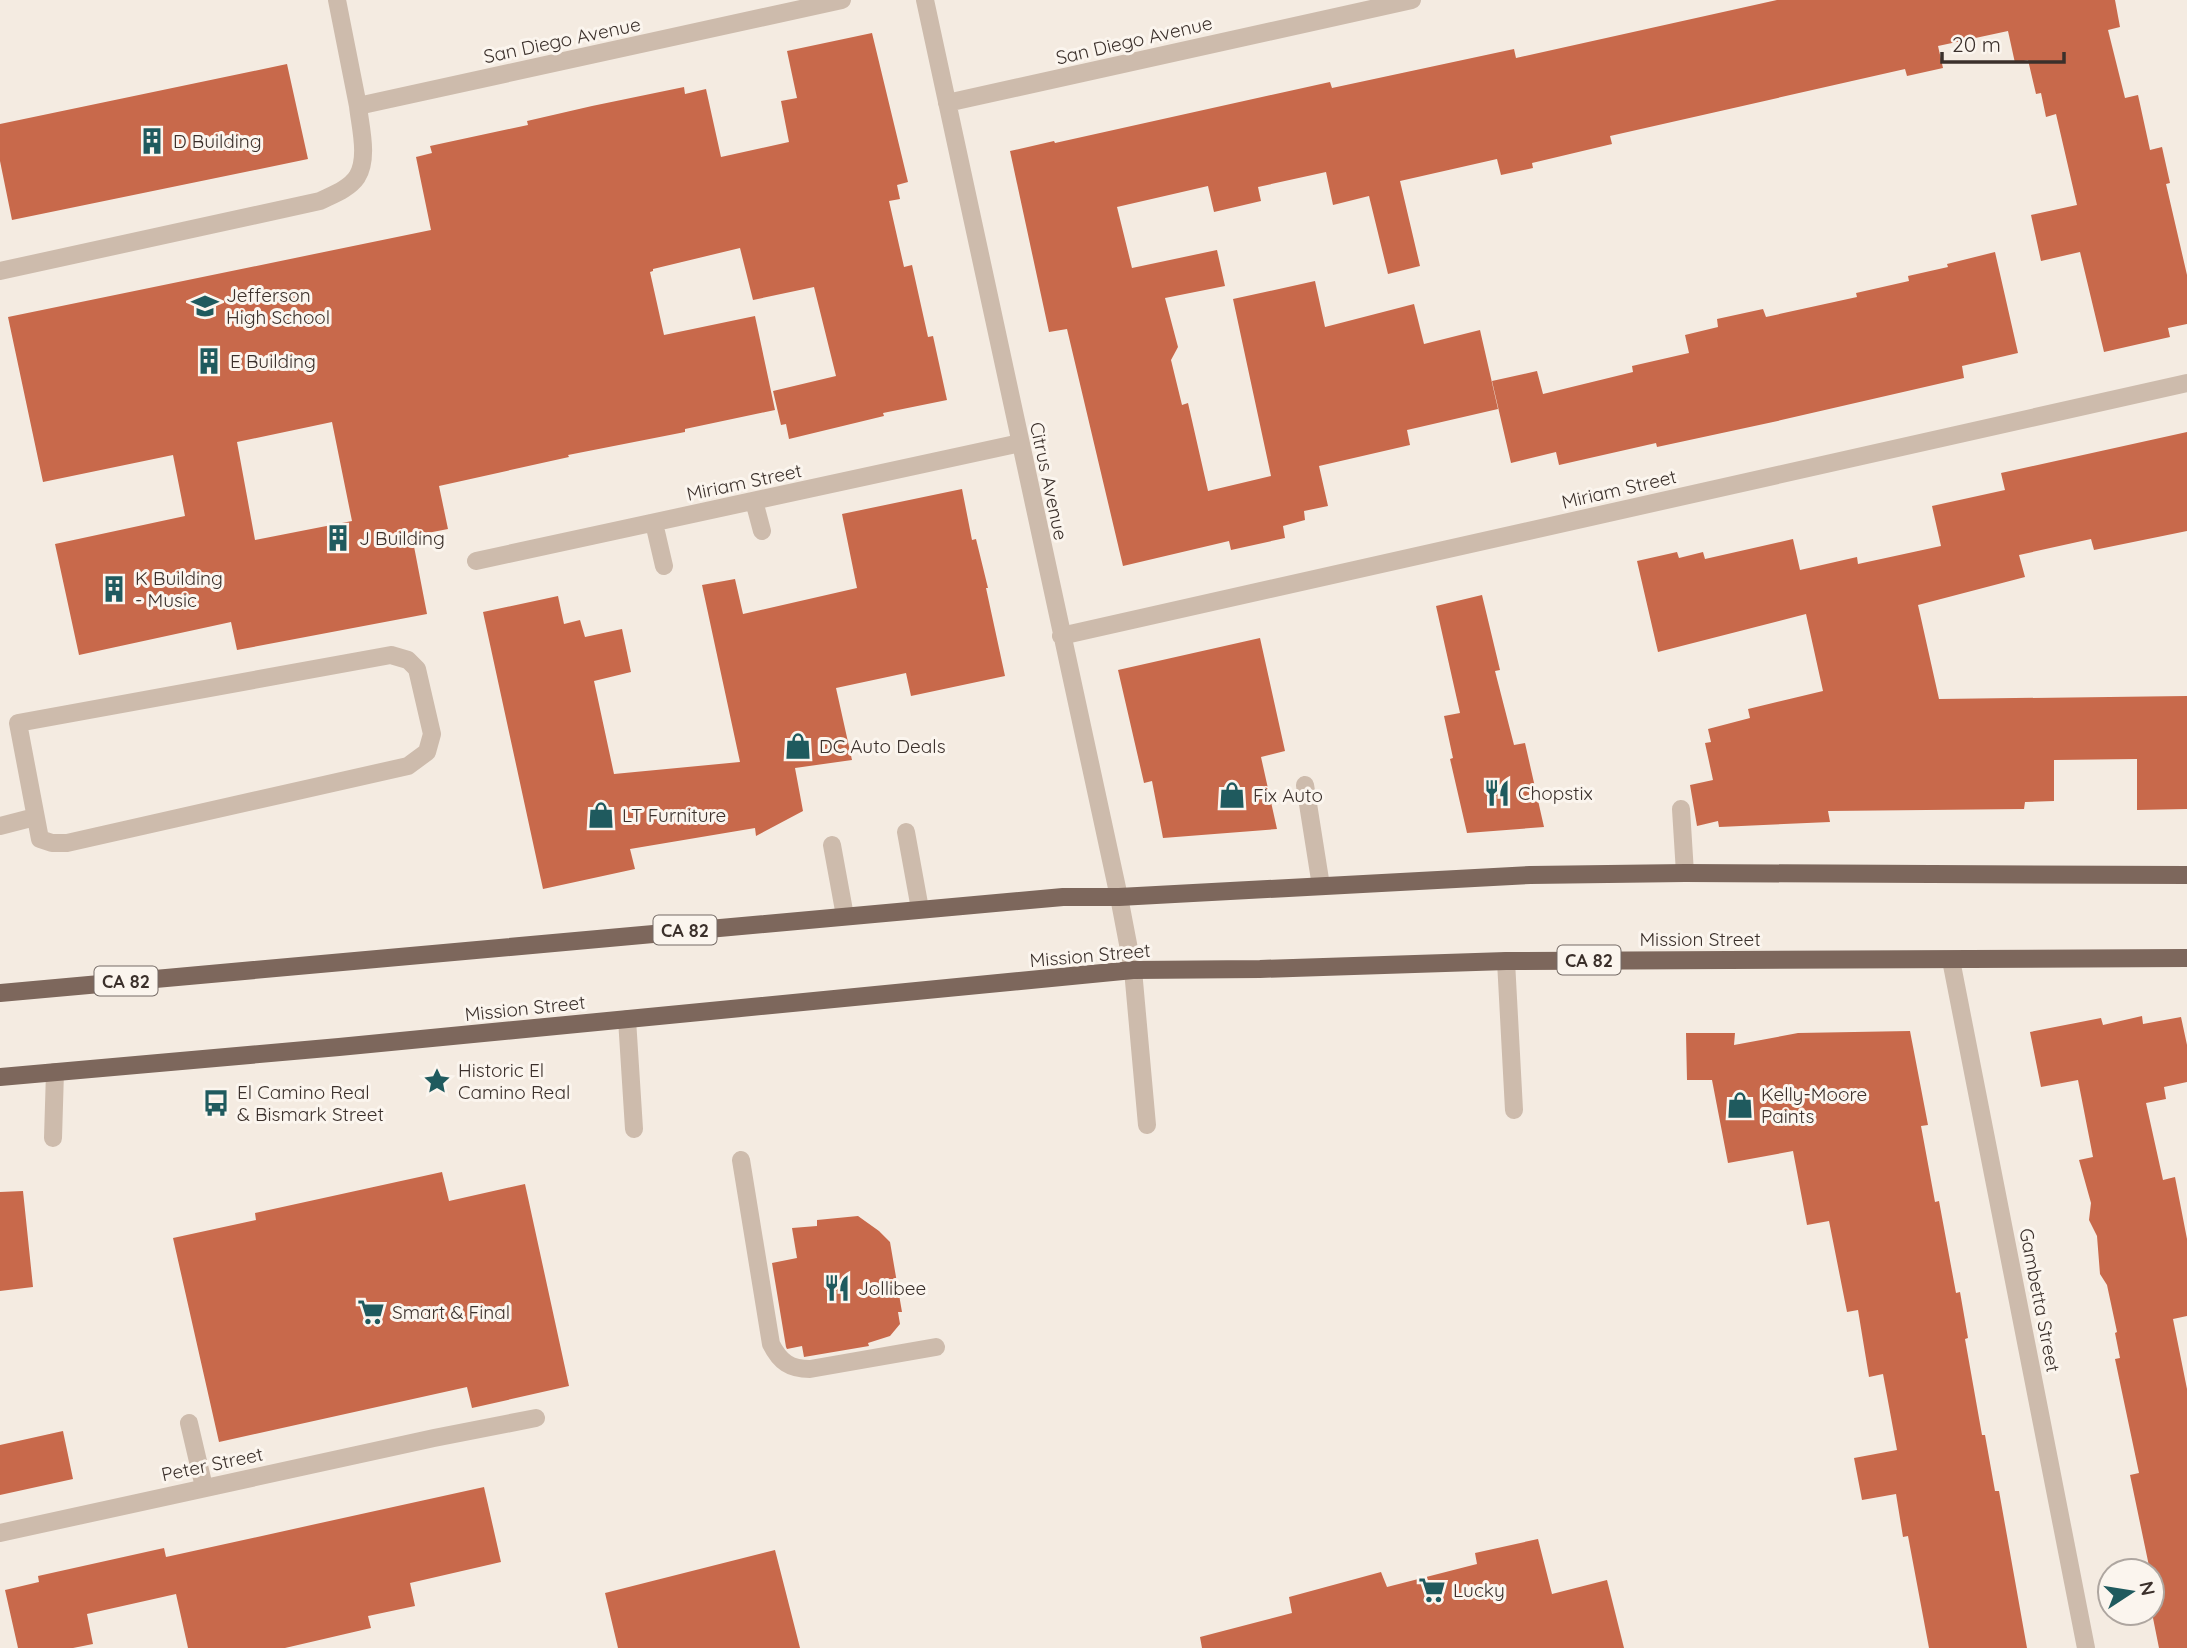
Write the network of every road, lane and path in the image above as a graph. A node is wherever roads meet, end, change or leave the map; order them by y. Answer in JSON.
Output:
{"nodes":[{"id":1,"x":337,"y":0,"type":"edge"},
{"id":2,"x":842,"y":0,"type":"edge"},
{"id":3,"x":925,"y":0,"type":"edge"},
{"id":4,"x":1412,"y":0,"type":"edge"},
{"id":5,"x":947,"y":103,"type":"junction"},
{"id":6,"x":366,"y":104,"type":"junction"},
{"id":7,"x":0,"y":271,"type":"edge"},
{"id":8,"x":2187,"y":383,"type":"edge"},
{"id":9,"x":1020,"y":443,"type":"junction"},
{"id":10,"x":754,"y":501,"type":"junction"},
{"id":11,"x":654,"y":523,"type":"junction"},
{"id":12,"x":762,"y":531,"type":"dead end"},
{"id":13,"x":476,"y":561,"type":"dead end"},
{"id":14,"x":664,"y":566,"type":"dead end"},
{"id":15,"x":1061,"y":635,"type":"junction"},
{"id":16,"x":1305,"y":785,"type":"dead end"},
{"id":17,"x":1681,"y":809,"type":"dead end"},
{"id":18,"x":36,"y":817,"type":"junction"},
{"id":19,"x":0,"y":826,"type":"edge"},
{"id":20,"x":906,"y":832,"type":"dead end"},
{"id":21,"x":832,"y":845,"type":"dead end"},
{"id":22,"x":1685,"y":873,"type":"junction"},
{"id":23,"x":2187,"y":875,"type":"edge"},
{"id":24,"x":1321,"y":886,"type":"junction"},
{"id":25,"x":1119,"y":897,"type":"junction"},
{"id":26,"x":920,"y":909,"type":"junction"},
{"id":27,"x":845,"y":916,"type":"junction"},
{"id":28,"x":2187,"y":958,"type":"edge"},
{"id":29,"x":1951,"y":960,"type":"junction"},
{"id":30,"x":1506,"y":961,"type":"junction"},
{"id":31,"x":1133,"y":970,"type":"junction"},
{"id":32,"x":0,"y":993,"type":"edge"},
{"id":33,"x":627,"y":1019,"type":"junction"},
{"id":34,"x":55,"y":1072,"type":"junction"},
{"id":35,"x":0,"y":1077,"type":"edge"},
{"id":36,"x":1514,"y":1110,"type":"dead end"},
{"id":37,"x":1147,"y":1125,"type":"dead end"},
{"id":38,"x":634,"y":1129,"type":"dead end"},
{"id":39,"x":53,"y":1138,"type":"dead end"},
{"id":40,"x":741,"y":1160,"type":"dead end"},
{"id":41,"x":936,"y":1347,"type":"dead end"},
{"id":42,"x":536,"y":1418,"type":"dead end"},
{"id":43,"x":189,"y":1423,"type":"dead end"},
{"id":44,"x":204,"y":1487,"type":"junction"},
{"id":45,"x":0,"y":1533,"type":"edge"},
{"id":46,"x":2086,"y":1648,"type":"edge"}],
"edges":[{"from":1,"to":6,"type":"street"},
{"from":2,"to":6,"type":"street","name":"San Diego Avenue"},
{"from":3,"to":5,"type":"street","name":"Citrus Avenue"},
{"from":4,"to":5,"type":"street","name":"San Diego Avenue"},
{"from":5,"to":9,"type":"street","name":"Citrus Avenue"},
{"from":6,"to":7,"type":"street"},
{"from":8,"to":15,"type":"street","name":"Miriam Street"},
{"from":9,"to":10,"type":"street","name":"Miriam Street"},
{"from":9,"to":15,"type":"street","name":"Citrus Avenue"},
{"from":10,"to":11,"type":"street","name":"Miriam Street"},
{"from":10,"to":12,"type":"street"},
{"from":11,"to":13,"type":"street","name":"Miriam Street"},
{"from":11,"to":14,"type":"street"},
{"from":15,"to":25,"type":"street","name":"Citrus Avenue"},
{"from":16,"to":24,"type":"street"},
{"from":17,"to":22,"type":"street"},
{"from":18,"to":18,"type":"street"},
{"from":18,"to":19,"type":"street"},
{"from":20,"to":26,"type":"street"},
{"from":21,"to":27,"type":"street"},
{"from":22,"to":23,"type":"main road","number":"CA 82"},
{"from":22,"to":24,"type":"main road","number":"CA 82"},
{"from":24,"to":25,"type":"main road","number":"CA 82"},
{"from":25,"to":26,"type":"main road","number":"CA 82"},
{"from":25,"to":31,"type":"street","name":"Citrus Avenue"},
{"from":26,"to":27,"type":"main road","number":"CA 82"},
{"from":27,"to":32,"type":"main road","number":"CA 82"},
{"from":28,"to":29,"type":"main road","name":"Mission Street","number":"CA 82"},
{"from":29,"to":30,"type":"main road","name":"Mission Street","number":"CA 82"},
{"from":29,"to":46,"type":"street","name":"Gambetta Street"},
{"from":30,"to":31,"type":"main road","name":"Mission Street","number":"CA 82"},
{"from":30,"to":36,"type":"street"},
{"from":31,"to":33,"type":"main road","name":"Mission Street","number":"CA 82"},
{"from":31,"to":37,"type":"street","name":"Citrus Avenue"},
{"from":33,"to":34,"type":"main road","name":"Mission Street","number":"CA 82"},
{"from":33,"to":38,"type":"street"},
{"from":34,"to":35,"type":"main road","name":"Mission Street","number":"CA 82"},
{"from":34,"to":39,"type":"street"},
{"from":40,"to":41,"type":"street"},
{"from":42,"to":44,"type":"street","name":"Peter Street"},
{"from":43,"to":44,"type":"street"},
{"from":44,"to":45,"type":"street","name":"Peter Street"}]}
